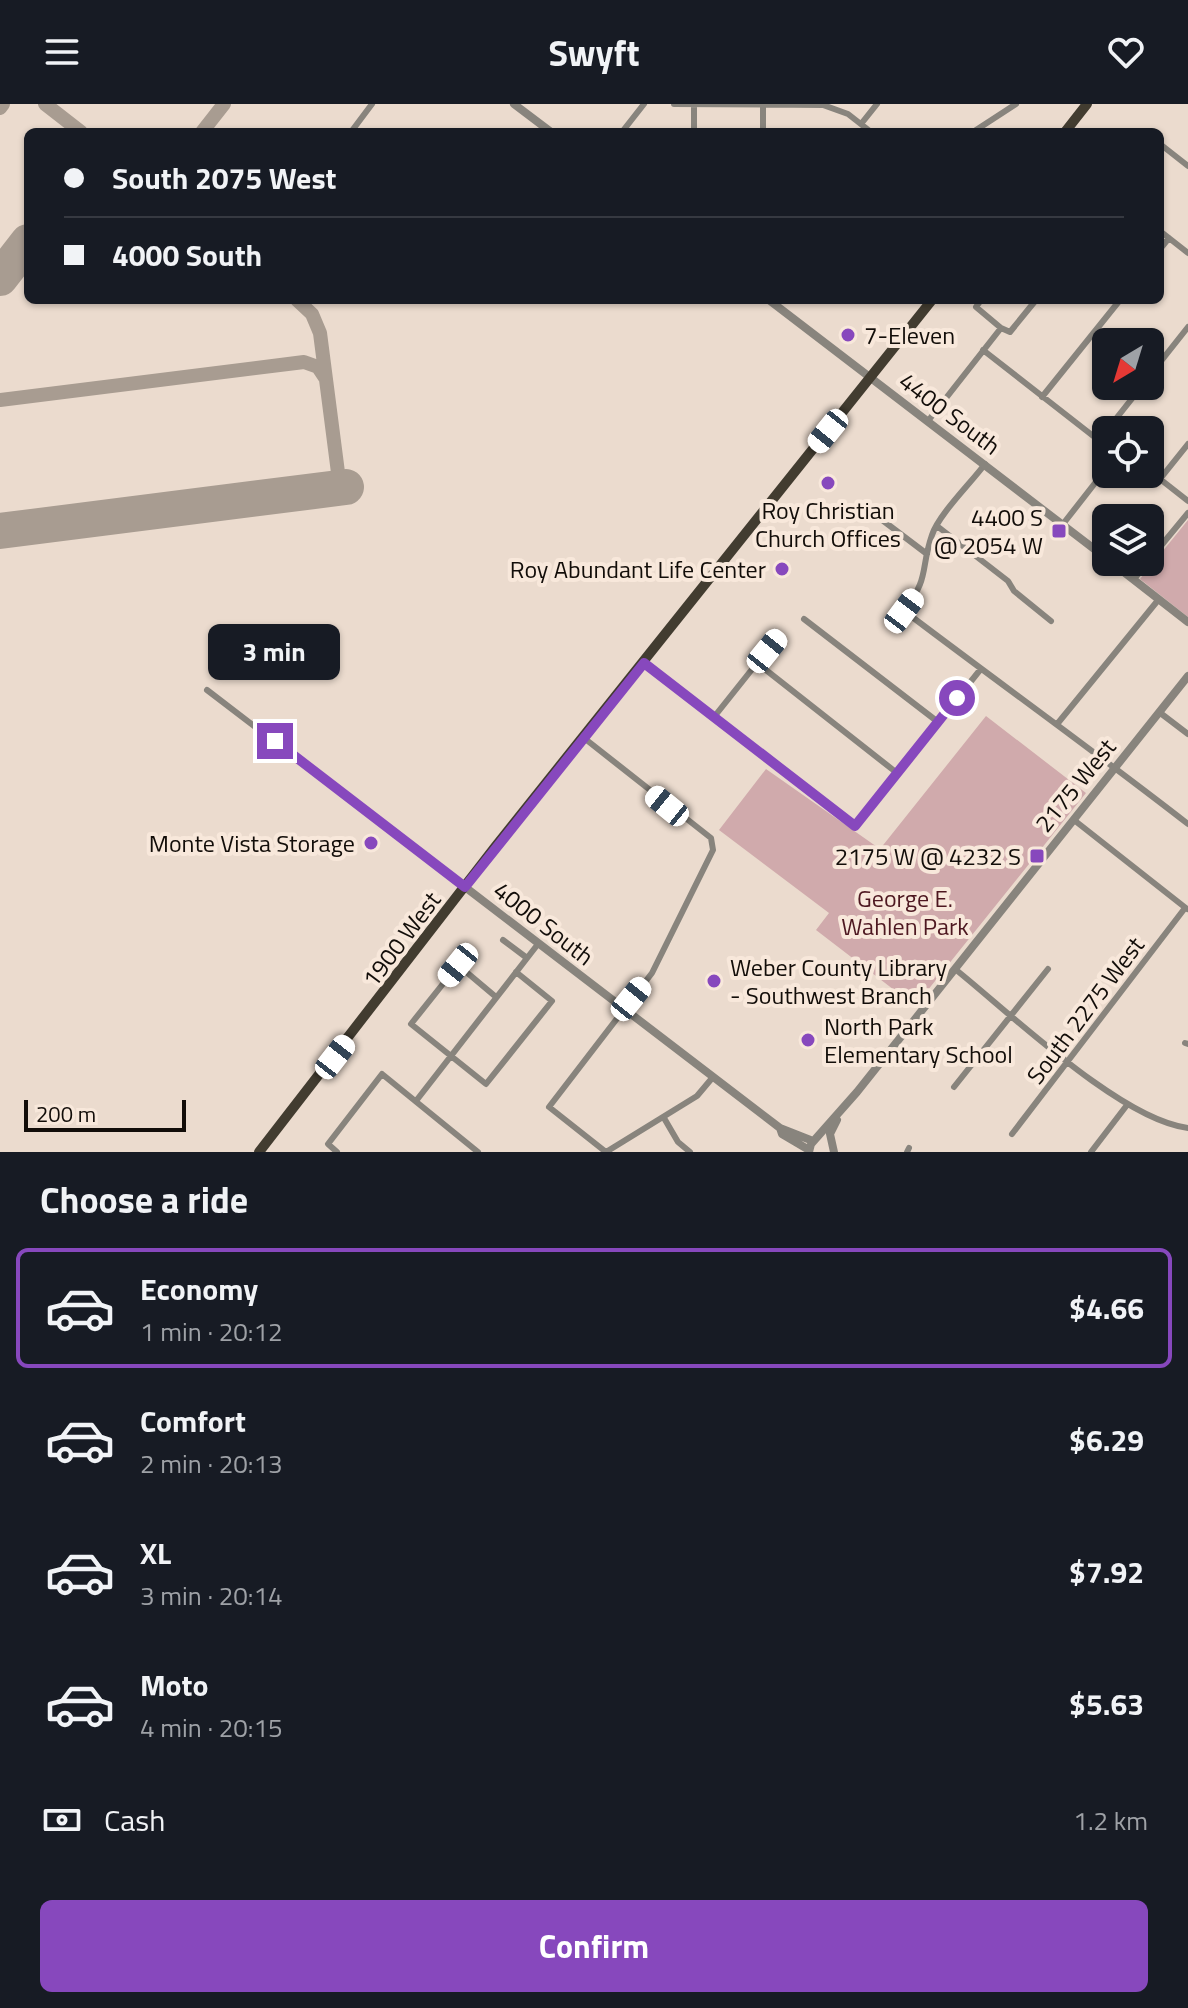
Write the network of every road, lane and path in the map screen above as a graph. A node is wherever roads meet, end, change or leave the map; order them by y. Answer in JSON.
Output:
{"nodes":[{"id":1,"x":372,"y":104,"type":"edge"},
{"id":2,"x":514,"y":104,"type":"edge"},
{"id":3,"x":644,"y":104,"type":"edge"},
{"id":4,"x":674,"y":104,"type":"edge"},
{"id":5,"x":877,"y":104,"type":"edge"},
{"id":6,"x":1016,"y":104,"type":"edge"},
{"id":7,"x":1087,"y":104,"type":"edge"},
{"id":8,"x":694,"y":105,"type":"edge"},
{"id":9,"x":710,"y":105,"type":"edge"},
{"id":10,"x":763,"y":105,"type":"edge"},
{"id":11,"x":861,"y":124,"type":"junction"},
{"id":12,"x":354,"y":128,"type":"edge"},
{"id":13,"x":546,"y":128,"type":"edge"},
{"id":14,"x":625,"y":128,"type":"edge"},
{"id":15,"x":694,"y":128,"type":"edge"},
{"id":16,"x":763,"y":128,"type":"edge"},
{"id":17,"x":866,"y":128,"type":"edge"},
{"id":18,"x":979,"y":128,"type":"edge"},
{"id":19,"x":1068,"y":128,"type":"edge"},
{"id":20,"x":1164,"y":147,"type":"edge"},
{"id":21,"x":1188,"y":166,"type":"edge"},
{"id":22,"x":1164,"y":234,"type":"edge"},
{"id":23,"x":1169,"y":238,"type":"junction"},
{"id":24,"x":1164,"y":244,"type":"edge"},
{"id":25,"x":1188,"y":253,"type":"edge"},
{"id":26,"x":774,"y":304,"type":"edge"},
{"id":27,"x":929,"y":304,"type":"edge"},
{"id":28,"x":978,"y":304,"type":"edge"},
{"id":29,"x":1033,"y":304,"type":"edge"},
{"id":30,"x":1117,"y":304,"type":"edge"},
{"id":31,"x":1188,"y":327,"type":"edge"},
{"id":32,"x":1001,"y":328,"type":"junction"},
{"id":33,"x":983,"y":350,"type":"junction"},
{"id":34,"x":1164,"y":357,"type":"edge"},
{"id":35,"x":871,"y":378,"type":"junction"},
{"id":36,"x":1042,"y":397,"type":"junction"},
{"id":37,"x":1131,"y":400,"type":"edge"},
{"id":38,"x":1118,"y":416,"type":"edge"},
{"id":39,"x":928,"y":421,"type":"junction"},
{"id":40,"x":1092,"y":436,"type":"edge"},
{"id":41,"x":1188,"y":444,"type":"edge"},
{"id":42,"x":985,"y":464,"type":"junction"},
{"id":43,"x":1164,"y":474,"type":"edge"},
{"id":44,"x":1164,"y":482,"type":"edge"},
{"id":45,"x":1092,"y":487,"type":"edge"},
{"id":46,"x":1188,"y":501,"type":"edge"},
{"id":47,"x":869,"y":510,"type":"dead end"},
{"id":48,"x":1188,"y":513,"type":"edge"},
{"id":49,"x":1063,"y":524,"type":"junction"},
{"id":50,"x":937,"y":526,"type":"junction"},
{"id":51,"x":1164,"y":542,"type":"edge"},
{"id":52,"x":1092,"y":547,"type":"edge"},
{"id":53,"x":927,"y":554,"type":"junction"},
{"id":54,"x":1130,"y":576,"type":"edge"},
{"id":55,"x":1136,"y":576,"type":"edge"},
{"id":56,"x":1134,"y":579,"type":"junction"},
{"id":57,"x":1159,"y":599,"type":"junction"},
{"id":58,"x":804,"y":619,"type":"dead end"},
{"id":59,"x":1051,"y":621,"type":"dead end"},
{"id":60,"x":1188,"y":622,"type":"edge"},
{"id":61,"x":777,"y":638,"type":"dead end"},
{"id":62,"x":644,"y":663,"type":"junction"},
{"id":63,"x":757,"y":663,"type":"junction"},
{"id":64,"x":980,"y":670,"type":"junction"},
{"id":65,"x":1188,"y":676,"type":"edge"},
{"id":66,"x":207,"y":690,"type":"dead end"},
{"id":67,"x":1159,"y":712,"type":"junction"},
{"id":68,"x":714,"y":717,"type":"junction"},
{"id":69,"x":938,"y":722,"type":"junction"},
{"id":70,"x":1058,"y":723,"type":"junction"},
{"id":71,"x":1188,"y":734,"type":"edge"},
{"id":72,"x":584,"y":738,"type":"junction"},
{"id":73,"x":1115,"y":767,"type":"junction"},
{"id":74,"x":897,"y":773,"type":"junction"},
{"id":75,"x":1074,"y":820,"type":"junction"},
{"id":76,"x":1188,"y":824,"type":"edge"},
{"id":77,"x":465,"y":887,"type":"junction"},
{"id":78,"x":1187,"y":909,"type":"edge"},
{"id":79,"x":503,"y":940,"type":"dead end"},
{"id":80,"x":538,"y":944,"type":"junction"},
{"id":81,"x":527,"y":958,"type":"junction"},
{"id":82,"x":955,"y":969,"type":"junction"},
{"id":83,"x":1048,"y":969,"type":"dead end"},
{"id":84,"x":516,"y":972,"type":"junction"},
{"id":85,"x":496,"y":997,"type":"junction"},
{"id":86,"x":623,"y":1009,"type":"junction"},
{"id":87,"x":1012,"y":1014,"type":"junction"},
{"id":88,"x":453,"y":1056,"type":"junction"},
{"id":89,"x":1069,"y":1060,"type":"junction"},
{"id":90,"x":713,"y":1077,"type":"junction"},
{"id":91,"x":954,"y":1087,"type":"dead end"},
{"id":92,"x":416,"y":1101,"type":"junction"},
{"id":93,"x":1127,"y":1105,"type":"junction"},
{"id":94,"x":837,"y":1116,"type":"junction"},
{"id":95,"x":664,"y":1118,"type":"junction"},
{"id":96,"x":1188,"y":1128,"type":"edge"},
{"id":97,"x":1012,"y":1134,"type":"dead end"},
{"id":98,"x":470,"y":1145,"type":"junction"},
{"id":99,"x":812,"y":1145,"type":"edge"},
{"id":100,"x":833,"y":1147,"type":"edge"},
{"id":101,"x":259,"y":1152,"type":"edge"},
{"id":102,"x":337,"y":1152,"type":"edge"},
{"id":103,"x":464,"y":1152,"type":"edge"},
{"id":104,"x":478,"y":1152,"type":"edge"},
{"id":105,"x":606,"y":1152,"type":"edge"},
{"id":106,"x":690,"y":1152,"type":"edge"},
{"id":107,"x":1091,"y":1152,"type":"edge"}],
"edges":[{"from":1,"to":12,"type":"street"},
{"from":2,"to":13,"type":"street"},
{"from":3,"to":14,"type":"street"},
{"from":4,"to":8,"type":"street"},
{"from":5,"to":11,"type":"street"},
{"from":6,"to":18,"type":"street"},
{"from":7,"to":19,"type":"main road"},
{"from":8,"to":9,"type":"street"},
{"from":8,"to":15,"type":"street"},
{"from":9,"to":10,"type":"street"},
{"from":10,"to":11,"type":"street"},
{"from":10,"to":16,"type":"street"},
{"from":11,"to":17,"type":"street"},
{"from":20,"to":21,"type":"street"},
{"from":22,"to":23,"type":"street"},
{"from":23,"to":24,"type":"street"},
{"from":23,"to":25,"type":"street"},
{"from":26,"to":35,"type":"street","name":"4400 South"},
{"from":27,"to":35,"type":"main road","name":"1900 West"},
{"from":28,"to":32,"type":"street"},
{"from":29,"to":32,"type":"street"},
{"from":30,"to":36,"type":"street"},
{"from":31,"to":34,"type":"street"},
{"from":32,"to":33,"type":"street"},
{"from":33,"to":36,"type":"street"},
{"from":33,"to":39,"type":"street"},
{"from":35,"to":39,"type":"street","name":"4400 South"},
{"from":35,"to":62,"type":"main road","name":"1900 West"},
{"from":36,"to":40,"type":"street"},
{"from":37,"to":38,"type":"street"},
{"from":39,"to":42,"type":"street","name":"4400 South"},
{"from":41,"to":43,"type":"street"},
{"from":42,"to":49,"type":"street","name":"4400 South"},
{"from":42,"to":50,"type":"street"},
{"from":44,"to":46,"type":"street"},
{"from":45,"to":49,"type":"street"},
{"from":47,"to":53,"type":"street"},
{"from":48,"to":51,"type":"street"},
{"from":49,"to":52,"type":"street","name":"4400 South"},
{"from":50,"to":53,"type":"street"},
{"from":50,"to":59,"type":"street"},
{"from":53,"to":64,"type":"street"},
{"from":54,"to":56,"type":"street"},
{"from":55,"to":56,"type":"street"},
{"from":56,"to":57,"type":"street"},
{"from":57,"to":60,"type":"street"},
{"from":57,"to":70,"type":"street"},
{"from":58,"to":69,"type":"street"},
{"from":61,"to":63,"type":"street"},
{"from":62,"to":68,"type":"street"},
{"from":62,"to":72,"type":"main road","name":"1900 West"},
{"from":63,"to":68,"type":"street"},
{"from":63,"to":74,"type":"street"},
{"from":64,"to":69,"type":"street"},
{"from":64,"to":70,"type":"street"},
{"from":65,"to":67,"type":"street","name":"2175 West"},
{"from":66,"to":77,"type":"street","name":"4000 South"},
{"from":67,"to":71,"type":"street"},
{"from":67,"to":73,"type":"street","name":"2175 West"},
{"from":68,"to":74,"type":"street"},
{"from":69,"to":74,"type":"street"},
{"from":70,"to":73,"type":"street"},
{"from":72,"to":77,"type":"main road","name":"1900 West"},
{"from":72,"to":86,"type":"street"},
{"from":73,"to":75,"type":"street","name":"2175 West"},
{"from":73,"to":76,"type":"street"},
{"from":75,"to":78,"type":"street"},
{"from":75,"to":82,"type":"street","name":"2175 West"},
{"from":77,"to":80,"type":"street","name":"4000 South"},
{"from":77,"to":101,"type":"main road","name":"1900 West"},
{"from":78,"to":89,"type":"street","name":"South 2275 West"},
{"from":79,"to":81,"type":"street"},
{"from":80,"to":81,"type":"street"},
{"from":80,"to":86,"type":"street","name":"4000 South"},
{"from":81,"to":84,"type":"street"},
{"from":82,"to":87,"type":"street"},
{"from":82,"to":94,"type":"street","name":"2175 West"},
{"from":83,"to":87,"type":"street"},
{"from":84,"to":85,"type":"street"},
{"from":84,"to":88,"type":"street"},
{"from":85,"to":88,"type":"street"},
{"from":85,"to":88,"type":"street"},
{"from":86,"to":90,"type":"street","name":"4000 South"},
{"from":86,"to":105,"type":"street"},
{"from":87,"to":89,"type":"street"},
{"from":87,"to":91,"type":"street"},
{"from":88,"to":92,"type":"street"},
{"from":89,"to":93,"type":"street"},
{"from":89,"to":97,"type":"street","name":"South 2275 West"},
{"from":90,"to":95,"type":"street"},
{"from":90,"to":99,"type":"street","name":"4000 South"},
{"from":92,"to":98,"type":"street"},
{"from":92,"to":102,"type":"street"},
{"from":93,"to":96,"type":"street"},
{"from":93,"to":107,"type":"street"},
{"from":94,"to":99,"type":"street","name":"2175 West"},
{"from":94,"to":100,"type":"street"},
{"from":95,"to":105,"type":"street"},
{"from":95,"to":106,"type":"street"},
{"from":98,"to":103,"type":"street"},
{"from":98,"to":104,"type":"street"},
{"from":99,"to":100,"type":"street","name":"4000 South"}]}
